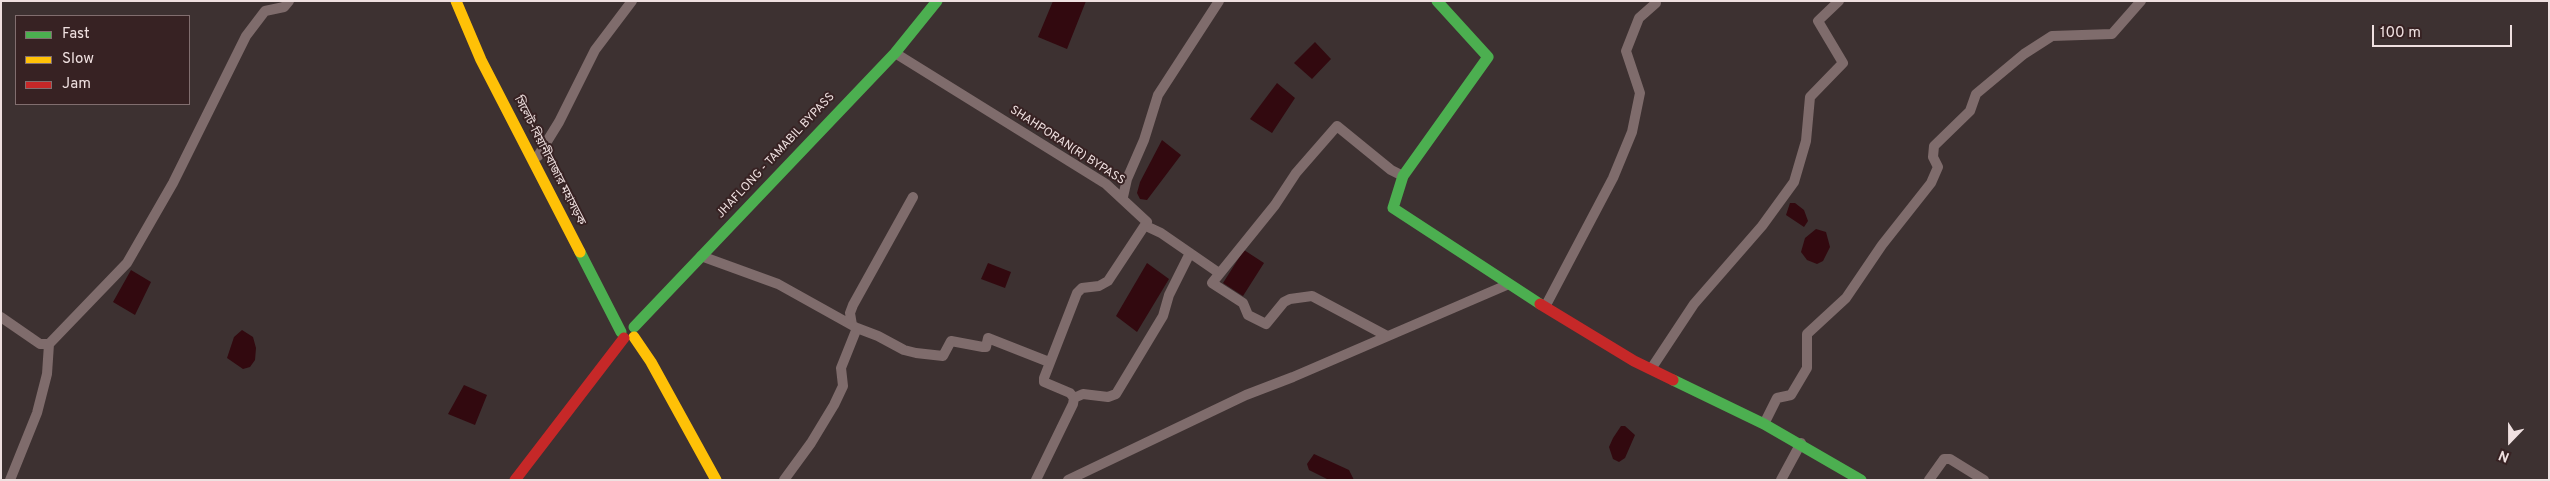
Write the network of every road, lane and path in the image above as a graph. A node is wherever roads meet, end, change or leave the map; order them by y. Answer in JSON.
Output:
{"nodes":[{"id":1,"x":289,"y":1,"type":"edge"},
{"id":2,"x":456,"y":1,"type":"edge"},
{"id":3,"x":462,"y":1,"type":"edge"},
{"id":4,"x":632,"y":1,"type":"edge"},
{"id":5,"x":937,"y":1,"type":"edge"},
{"id":6,"x":1220,"y":1,"type":"edge"},
{"id":7,"x":1839,"y":1,"type":"edge"},
{"id":8,"x":2141,"y":1,"type":"edge"},
{"id":9,"x":1441,"y":2,"type":"edge"},
{"id":10,"x":1656,"y":3,"type":"dead end"},
{"id":11,"x":895,"y":53,"type":"junction"},
{"id":12,"x":538,"y":156,"type":"junction"},
{"id":13,"x":1403,"y":176,"type":"junction"},
{"id":14,"x":1123,"y":197,"type":"junction"},
{"id":15,"x":913,"y":198,"type":"dead end"},
{"id":16,"x":1146,"y":226,"type":"junction"},
{"id":17,"x":1190,"y":254,"type":"junction"},
{"id":18,"x":701,"y":256,"type":"junction"},
{"id":19,"x":1219,"y":273,"type":"junction"},
{"id":20,"x":1509,"y":284,"type":"junction"},
{"id":21,"x":1545,"y":307,"type":"junction"},
{"id":22,"x":1,"y":317,"type":"edge"},
{"id":23,"x":854,"y":326,"type":"junction"},
{"id":24,"x":628,"y":333,"type":"junction"},
{"id":25,"x":1387,"y":336,"type":"junction"},
{"id":26,"x":49,"y":344,"type":"junction"},
{"id":27,"x":1049,"y":362,"type":"junction"},
{"id":28,"x":1651,"y":369,"type":"junction"},
{"id":29,"x":1074,"y":398,"type":"junction"},
{"id":30,"x":1764,"y":424,"type":"junction"},
{"id":31,"x":1801,"y":443,"type":"junction"},
{"id":32,"x":10,"y":480,"type":"edge"},
{"id":33,"x":515,"y":480,"type":"edge"},
{"id":34,"x":708,"y":480,"type":"edge"},
{"id":35,"x":716,"y":480,"type":"edge"},
{"id":36,"x":784,"y":480,"type":"edge"},
{"id":37,"x":1036,"y":480,"type":"edge"},
{"id":38,"x":1068,"y":480,"type":"edge"},
{"id":39,"x":1781,"y":480,"type":"edge"},
{"id":40,"x":1861,"y":480,"type":"edge"},
{"id":41,"x":1929,"y":480,"type":"edge"},
{"id":42,"x":1984,"y":480,"type":"edge"}],
"edges":[{"from":1,"to":26,"type":"street"},
{"from":2,"to":24,"type":"main road","name":"সিলেট-বিয়ানীবাজার মহাসড়ক"},
{"from":3,"to":12,"type":"main road","name":"সিলেট-বিয়ানীবাজার মহাসড়ক"},
{"from":4,"to":12,"type":"street"},
{"from":5,"to":11,"type":"main road","name":"JHAFLONG - TAMABIL BYPASS"},
{"from":6,"to":14,"type":"street"},
{"from":7,"to":28,"type":"street"},
{"from":8,"to":30,"type":"street"},
{"from":9,"to":13,"type":"main road"},
{"from":10,"to":21,"type":"street"},
{"from":11,"to":14,"type":"street","name":"SHAHPORAN(R) BYPASS"},
{"from":11,"to":18,"type":"main road","name":"JHAFLONG - TAMABIL BYPASS"},
{"from":12,"to":24,"type":"main road","name":"সিলেট-বিয়ানীবাজার মহাসড়ক"},
{"from":13,"to":19,"type":"street"},
{"from":13,"to":20,"type":"main road"},
{"from":14,"to":16,"type":"street","name":"SHAHPORAN(R) BYPASS"},
{"from":15,"to":23,"type":"street"},
{"from":16,"to":17,"type":"street"},
{"from":16,"to":27,"type":"street"},
{"from":17,"to":19,"type":"street"},
{"from":17,"to":29,"type":"street"},
{"from":18,"to":23,"type":"street"},
{"from":18,"to":24,"type":"main road","name":"JHAFLONG - TAMABIL BYPASS"},
{"from":19,"to":25,"type":"street"},
{"from":20,"to":21,"type":"main road"},
{"from":20,"to":25,"type":"street"},
{"from":21,"to":28,"type":"main road"},
{"from":22,"to":26,"type":"street"},
{"from":23,"to":27,"type":"street"},
{"from":23,"to":36,"type":"street"},
{"from":24,"to":33,"type":"main road","name":"JHAFLONG - TAMABIL BYPASS"},
{"from":24,"to":34,"type":"main road"},
{"from":24,"to":35,"type":"main road"},
{"from":25,"to":38,"type":"street"},
{"from":26,"to":32,"type":"street"},
{"from":27,"to":29,"type":"street"},
{"from":28,"to":30,"type":"main road"},
{"from":29,"to":37,"type":"street"},
{"from":30,"to":31,"type":"main road"},
{"from":31,"to":39,"type":"street"},
{"from":31,"to":40,"type":"main road"},
{"from":41,"to":42,"type":"street"}]}
